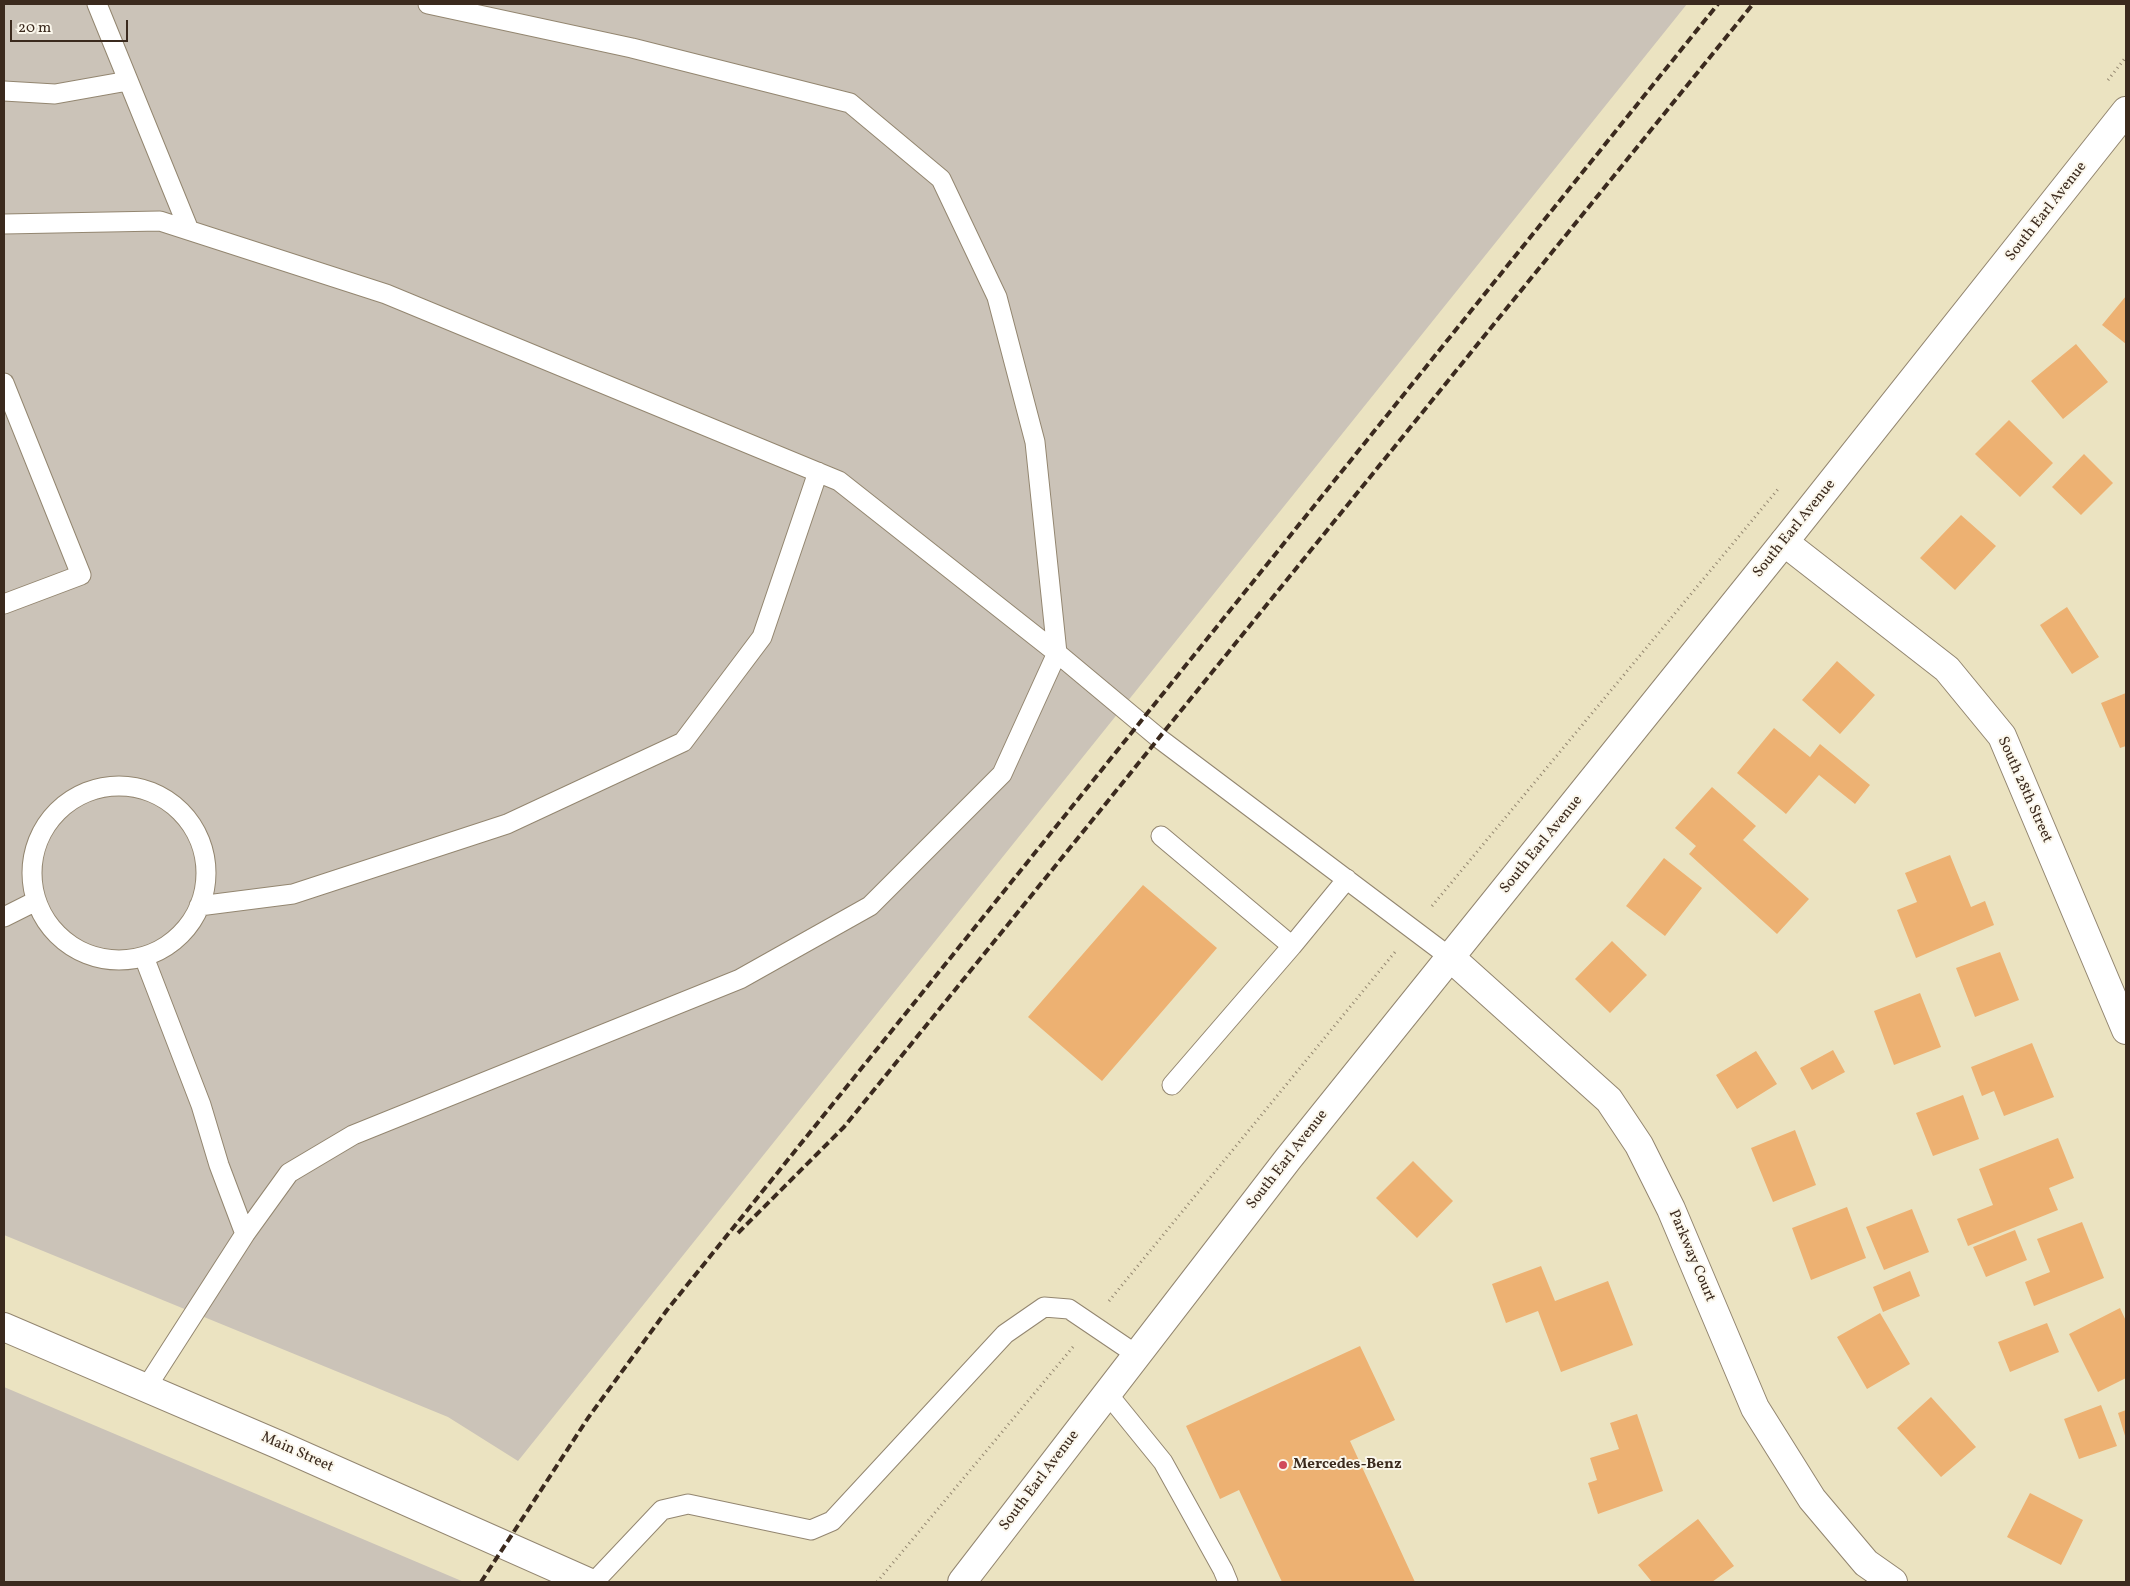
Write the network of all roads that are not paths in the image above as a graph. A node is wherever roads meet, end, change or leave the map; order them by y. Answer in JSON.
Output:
{"nodes":[{"id":1,"x":97,"y":4,"type":"edge"},
{"id":2,"x":428,"y":4,"type":"edge"},
{"id":3,"x":128,"y":81,"type":"junction"},
{"id":4,"x":4,"y":92,"type":"edge"},
{"id":5,"x":2126,"y":112,"type":"edge"},
{"id":6,"x":4,"y":224,"type":"edge"},
{"id":7,"x":189,"y":230,"type":"junction"},
{"id":8,"x":4,"y":383,"type":"edge"},
{"id":9,"x":818,"y":472,"type":"junction"},
{"id":10,"x":1784,"y":542,"type":"junction"},
{"id":11,"x":4,"y":604,"type":"edge"},
{"id":12,"x":1057,"y":653,"type":"junction"},
{"id":13,"x":1161,"y":836,"type":"dead end"},
{"id":14,"x":1347,"y":879,"type":"junction"},
{"id":15,"x":36,"y":902,"type":"junction"},
{"id":16,"x":199,"y":906,"type":"junction"},
{"id":17,"x":4,"y":917,"type":"edge"},
{"id":18,"x":1292,"y":946,"type":"junction"},
{"id":19,"x":144,"y":956,"type":"junction"},
{"id":20,"x":1451,"y":958,"type":"junction"},
{"id":21,"x":2126,"y":1030,"type":"edge"},
{"id":22,"x":1172,"y":1085,"type":"dead end"},
{"id":23,"x":245,"y":1234,"type":"junction"},
{"id":24,"x":4,"y":1327,"type":"edge"},
{"id":25,"x":1137,"y":1355,"type":"junction"},
{"id":26,"x":146,"y":1388,"type":"junction"},
{"id":27,"x":1107,"y":1393,"type":"junction"},
{"id":28,"x":588,"y":1582,"type":"edge"},
{"id":29,"x":594,"y":1582,"type":"edge"},
{"id":30,"x":962,"y":1582,"type":"edge"},
{"id":31,"x":1228,"y":1582,"type":"edge"},
{"id":32,"x":1893,"y":1582,"type":"edge"}],
"edges":[{"from":1,"to":3,"type":"lane"},
{"from":2,"to":12,"type":"lane"},
{"from":3,"to":4,"type":"lane"},
{"from":3,"to":7,"type":"lane"},
{"from":5,"to":10,"type":"street","name":"South Earl Avenue"},
{"from":6,"to":7,"type":"lane"},
{"from":7,"to":9,"type":"lane"},
{"from":8,"to":11,"type":"lane"},
{"from":9,"to":12,"type":"lane"},
{"from":9,"to":16,"type":"lane"},
{"from":10,"to":20,"type":"street","name":"South Earl Avenue"},
{"from":10,"to":21,"type":"street","name":"South 28th Street"},
{"from":12,"to":14,"type":"lane"},
{"from":12,"to":23,"type":"lane"},
{"from":13,"to":18,"type":"lane"},
{"from":14,"to":18,"type":"lane"},
{"from":14,"to":20,"type":"lane"},
{"from":15,"to":16,"type":"lane"},
{"from":15,"to":17,"type":"lane"},
{"from":15,"to":19,"type":"lane"},
{"from":16,"to":19,"type":"lane"},
{"from":18,"to":22,"type":"lane"},
{"from":19,"to":23,"type":"lane"},
{"from":20,"to":25,"type":"street","name":"South Earl Avenue"},
{"from":20,"to":32,"type":"street","name":"Parkway Court"},
{"from":23,"to":26,"type":"lane"},
{"from":24,"to":26,"type":"street","name":"Main Street"},
{"from":25,"to":27,"type":"street","name":"South Earl Avenue"},
{"from":25,"to":29,"type":"lane"},
{"from":26,"to":28,"type":"street","name":"Main Street"},
{"from":27,"to":30,"type":"street","name":"South Earl Avenue"},
{"from":27,"to":31,"type":"lane"}]}
